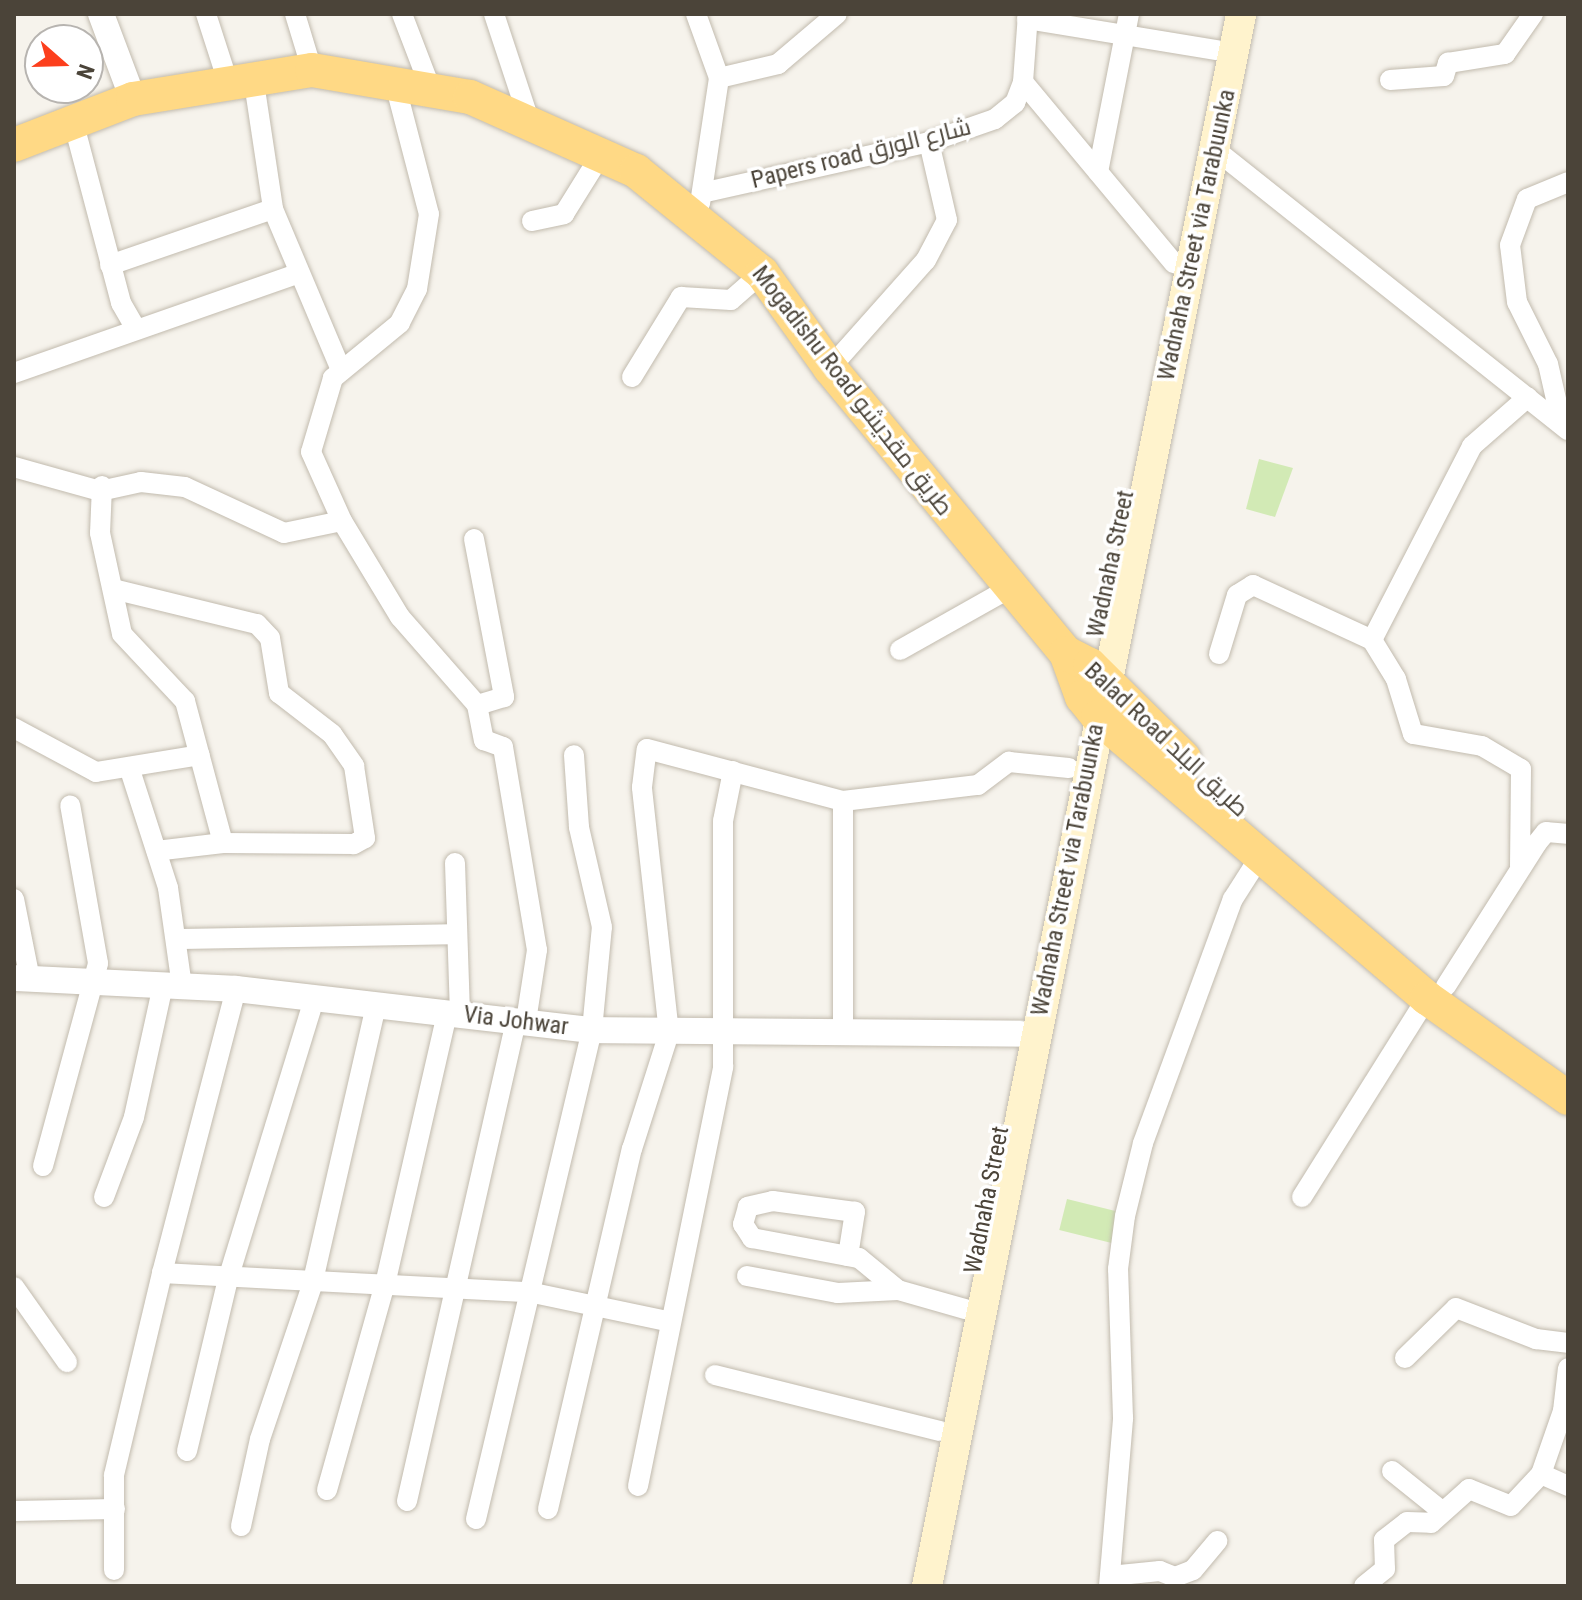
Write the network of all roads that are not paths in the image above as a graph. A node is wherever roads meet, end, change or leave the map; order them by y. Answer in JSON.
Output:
{"nodes":[{"id":1,"x":101,"y":14,"type":"edge"},
{"id":2,"x":206,"y":14,"type":"edge"},
{"id":3,"x":295,"y":14,"type":"edge"},
{"id":4,"x":402,"y":14,"type":"edge"},
{"id":5,"x":494,"y":14,"type":"edge"},
{"id":6,"x":696,"y":14,"type":"edge"},
{"id":7,"x":837,"y":14,"type":"edge"},
{"id":8,"x":1223,"y":14,"type":"edge"},
{"id":9,"x":1241,"y":14,"type":"edge"},
{"id":10,"x":1533,"y":14,"type":"edge"},
{"id":11,"x":1028,"y":16,"type":"edge"},
{"id":12,"x":1127,"y":24,"type":"edge"},
{"id":13,"x":1217,"y":50,"type":"junction"},
{"id":14,"x":312,"y":70,"type":"junction"},
{"id":15,"x":240,"y":78,"type":"junction"},
{"id":16,"x":719,"y":78,"type":"junction"},
{"id":17,"x":394,"y":80,"type":"junction"},
{"id":18,"x":1390,"y":80,"type":"dead end"},
{"id":19,"x":1023,"y":82,"type":"junction"},
{"id":20,"x":430,"y":87,"type":"junction"},
{"id":21,"x":133,"y":99,"type":"junction"},
{"id":22,"x":528,"y":117,"type":"junction"},
{"id":23,"x":73,"y":121,"type":"junction"},
{"id":24,"x":929,"y":142,"type":"junction"},
{"id":25,"x":14,"y":145,"type":"edge"},
{"id":26,"x":1217,"y":151,"type":"junction"},
{"id":27,"x":602,"y":153,"type":"junction"},
{"id":28,"x":1098,"y":172,"type":"junction"},
{"id":29,"x":1568,"y":182,"type":"edge"},
{"id":30,"x":701,"y":202,"type":"junction"},
{"id":31,"x":273,"y":209,"type":"junction"},
{"id":32,"x":532,"y":221,"type":"dead end"},
{"id":33,"x":1174,"y":263,"type":"junction"},
{"id":34,"x":110,"y":265,"type":"junction"},
{"id":35,"x":762,"y":273,"type":"junction"},
{"id":36,"x":297,"y":274,"type":"junction"},
{"id":37,"x":136,"y":329,"type":"junction"},
{"id":38,"x":830,"y":368,"type":"junction"},
{"id":39,"x":341,"y":370,"type":"junction"},
{"id":40,"x":14,"y":373,"type":"edge"},
{"id":41,"x":632,"y":377,"type":"dead end"},
{"id":42,"x":1528,"y":397,"type":"junction"},
{"id":43,"x":1565,"y":423,"type":"edge"},
{"id":44,"x":14,"y":467,"type":"edge"},
{"id":45,"x":102,"y":486,"type":"junction"},
{"id":46,"x":342,"y":521,"type":"junction"},
{"id":47,"x":474,"y":539,"type":"dead end"},
{"id":48,"x":1010,"y":588,"type":"junction"},
{"id":49,"x":117,"y":590,"type":"junction"},
{"id":50,"x":1372,"y":640,"type":"junction"},
{"id":51,"x":900,"y":650,"type":"dead end"},
{"id":52,"x":1219,"y":654,"type":"dead end"},
{"id":53,"x":1089,"y":683,"type":"junction"},
{"id":54,"x":477,"y":705,"type":"junction"},
{"id":55,"x":14,"y":728,"type":"edge"},
{"id":56,"x":200,"y":755,"type":"junction"},
{"id":57,"x":574,"y":755,"type":"dead end"},
{"id":58,"x":1069,"y":768,"type":"junction"},
{"id":59,"x":130,"y":770,"type":"junction"},
{"id":60,"x":733,"y":771,"type":"junction"},
{"id":61,"x":843,"y":801,"type":"junction"},
{"id":62,"x":70,"y":805,"type":"dead end"},
{"id":63,"x":1565,"y":827,"type":"edge"},
{"id":64,"x":223,"y":843,"type":"junction"},
{"id":65,"x":1062,"y":847,"type":"junction"},
{"id":66,"x":156,"y":851,"type":"junction"},
{"id":67,"x":1261,"y":855,"type":"junction"},
{"id":68,"x":455,"y":863,"type":"dead end"},
{"id":69,"x":1520,"y":866,"type":"junction"},
{"id":70,"x":14,"y":899,"type":"edge"},
{"id":71,"x":456,"y":934,"type":"junction"},
{"id":72,"x":177,"y":939,"type":"junction"},
{"id":73,"x":22,"y":979,"type":"edge"},
{"id":74,"x":93,"y":985,"type":"junction"},
{"id":75,"x":173,"y":986,"type":"junction"},
{"id":76,"x":236,"y":989,"type":"junction"},
{"id":77,"x":1436,"y":992,"type":"junction"},
{"id":78,"x":314,"y":1000,"type":"junction"},
{"id":79,"x":375,"y":1009,"type":"junction"},
{"id":80,"x":453,"y":1014,"type":"junction"},
{"id":81,"x":521,"y":1020,"type":"junction"},
{"id":82,"x":843,"y":1029,"type":"junction"},
{"id":83,"x":592,"y":1030,"type":"junction"},
{"id":84,"x":669,"y":1033,"type":"junction"},
{"id":85,"x":723,"y":1034,"type":"junction"},
{"id":86,"x":1020,"y":1034,"type":"junction"},
{"id":87,"x":1568,"y":1072,"type":"edge"},
{"id":88,"x":1568,"y":1098,"type":"edge"},
{"id":89,"x":43,"y":1166,"type":"dead end"},
{"id":90,"x":104,"y":1197,"type":"dead end"},
{"id":91,"x":1302,"y":1197,"type":"dead end"},
{"id":92,"x":848,"y":1256,"type":"junction"},
{"id":93,"x":162,"y":1273,"type":"junction"},
{"id":94,"x":747,"y":1276,"type":"dead end"},
{"id":95,"x":228,"y":1279,"type":"junction"},
{"id":96,"x":386,"y":1280,"type":"junction"},
{"id":97,"x":312,"y":1285,"type":"junction"},
{"id":98,"x":459,"y":1287,"type":"junction"},
{"id":99,"x":14,"y":1289,"type":"edge"},
{"id":100,"x":898,"y":1290,"type":"junction"},
{"id":101,"x":529,"y":1292,"type":"junction"},
{"id":102,"x":596,"y":1307,"type":"junction"},
{"id":103,"x":965,"y":1309,"type":"junction"},
{"id":104,"x":667,"y":1321,"type":"junction"},
{"id":105,"x":1568,"y":1343,"type":"edge"},
{"id":106,"x":966,"y":1346,"type":"junction"},
{"id":107,"x":1405,"y":1358,"type":"dead end"},
{"id":108,"x":67,"y":1362,"type":"dead end"},
{"id":109,"x":1568,"y":1368,"type":"edge"},
{"id":110,"x":715,"y":1375,"type":"dead end"},
{"id":111,"x":940,"y":1431,"type":"junction"},
{"id":112,"x":187,"y":1451,"type":"dead end"},
{"id":113,"x":1392,"y":1471,"type":"dead end"},
{"id":114,"x":1541,"y":1474,"type":"junction"},
{"id":115,"x":638,"y":1486,"type":"dead end"},
{"id":116,"x":1568,"y":1486,"type":"edge"},
{"id":117,"x":327,"y":1490,"type":"dead end"},
{"id":118,"x":407,"y":1501,"type":"dead end"},
{"id":119,"x":115,"y":1509,"type":"junction"},
{"id":120,"x":548,"y":1509,"type":"dead end"},
{"id":121,"x":14,"y":1511,"type":"edge"},
{"id":122,"x":1443,"y":1512,"type":"junction"},
{"id":123,"x":476,"y":1519,"type":"dead end"},
{"id":124,"x":241,"y":1526,"type":"dead end"},
{"id":125,"x":1217,"y":1541,"type":"dead end"},
{"id":126,"x":114,"y":1570,"type":"dead end"},
{"id":127,"x":1110,"y":1581,"type":"edge"},
{"id":128,"x":912,"y":1586,"type":"edge"},
{"id":129,"x":927,"y":1586,"type":"edge"},
{"id":130,"x":1364,"y":1586,"type":"edge"}],
"edges":[{"from":1,"to":21,"type":"street"},
{"from":2,"to":15,"type":"street"},
{"from":3,"to":14,"type":"street"},
{"from":4,"to":20,"type":"street"},
{"from":5,"to":22,"type":"street"},
{"from":6,"to":16,"type":"street"},
{"from":7,"to":16,"type":"street"},
{"from":8,"to":13,"type":"main road","name":"Wadnaha Street"},
{"from":9,"to":26,"type":"main road","name":"Wadnaha Street via Tarabuunka"},
{"from":10,"to":18,"type":"street"},
{"from":11,"to":12,"type":"street"},
{"from":11,"to":19,"type":"street"},
{"from":12,"to":13,"type":"street"},
{"from":12,"to":28,"type":"street"},
{"from":13,"to":33,"type":"main road","name":"Wadnaha Street"},
{"from":14,"to":15,"type":"highway","name":"Mogadishu Road طريق مقديشو"},
{"from":14,"to":17,"type":"highway","name":"Mogadishu Road طريق مقديشو"},
{"from":15,"to":21,"type":"highway","name":"Mogadishu Road طريق مقديشو"},
{"from":15,"to":31,"type":"street"},
{"from":16,"to":30,"type":"street"},
{"from":17,"to":20,"type":"highway","name":"Mogadishu Road طريق مقديشو"},
{"from":17,"to":39,"type":"street"},
{"from":19,"to":24,"type":"street","name":"Papers road شارع الورق"},
{"from":19,"to":28,"type":"street"},
{"from":20,"to":22,"type":"highway","name":"Mogadishu Road طريق مقديشو"},
{"from":21,"to":23,"type":"highway","name":"Mogadishu Road طريق مقديشو"},
{"from":22,"to":27,"type":"highway","name":"Mogadishu Road طريق مقديشو"},
{"from":23,"to":25,"type":"highway","name":"Mogadishu Road طريق مقديشو"},
{"from":23,"to":34,"type":"street"},
{"from":24,"to":30,"type":"street","name":"Papers road شارع الورق"},
{"from":24,"to":38,"type":"street"},
{"from":26,"to":42,"type":"street"},
{"from":26,"to":53,"type":"main road","name":"Wadnaha Street via Tarabuunka"},
{"from":27,"to":30,"type":"highway","name":"Mogadishu Road طريق مقديشو"},
{"from":27,"to":32,"type":"street"},
{"from":28,"to":33,"type":"street"},
{"from":29,"to":43,"type":"street"},
{"from":30,"to":35,"type":"highway","name":"Mogadishu Road طريق مقديشو"},
{"from":31,"to":34,"type":"street"},
{"from":31,"to":36,"type":"street"},
{"from":33,"to":53,"type":"main road","name":"Wadnaha Street"},
{"from":34,"to":37,"type":"street"},
{"from":35,"to":38,"type":"highway","name":"Mogadishu Road طريق مقديشو"},
{"from":35,"to":41,"type":"street"},
{"from":36,"to":37,"type":"street"},
{"from":36,"to":39,"type":"street"},
{"from":37,"to":40,"type":"street"},
{"from":38,"to":48,"type":"highway","name":"Mogadishu Road طريق مقديشو"},
{"from":39,"to":46,"type":"street"},
{"from":42,"to":43,"type":"street"},
{"from":42,"to":50,"type":"street"},
{"from":44,"to":45,"type":"street"},
{"from":45,"to":46,"type":"street"},
{"from":45,"to":49,"type":"street"},
{"from":46,"to":54,"type":"street"},
{"from":47,"to":54,"type":"street"},
{"from":48,"to":51,"type":"street"},
{"from":48,"to":53,"type":"highway","name":"Mogadishu Road طريق مقديشو"},
{"from":49,"to":56,"type":"street"},
{"from":49,"to":64,"type":"street"},
{"from":50,"to":52,"type":"street"},
{"from":50,"to":69,"type":"street"},
{"from":53,"to":58,"type":"main road","name":"Wadnaha Street"},
{"from":53,"to":65,"type":"main road","name":"Wadnaha Street via Tarabuunka"},
{"from":53,"to":67,"type":"highway","name":"Balad Road طريق البلد"},
{"from":53,"to":77,"type":"highway","name":"Balad Road طريق البلد"},
{"from":54,"to":81,"type":"street"},
{"from":55,"to":59,"type":"street"},
{"from":56,"to":59,"type":"street"},
{"from":56,"to":64,"type":"street"},
{"from":57,"to":83,"type":"street"},
{"from":58,"to":61,"type":"street"},
{"from":58,"to":65,"type":"main road","name":"Wadnaha Street"},
{"from":59,"to":66,"type":"street"},
{"from":60,"to":61,"type":"street"},
{"from":60,"to":84,"type":"street"},
{"from":60,"to":85,"type":"street"},
{"from":61,"to":82,"type":"street"},
{"from":62,"to":74,"type":"street"},
{"from":63,"to":69,"type":"street"},
{"from":64,"to":66,"type":"street"},
{"from":65,"to":86,"type":"main road","name":"Wadnaha Street"},
{"from":65,"to":106,"type":"main road","name":"Wadnaha Street via Tarabuunka"},
{"from":66,"to":72,"type":"street"},
{"from":67,"to":77,"type":"highway","name":"Balad Road طريق البلد"},
{"from":67,"to":127,"type":"street"},
{"from":68,"to":71,"type":"street"},
{"from":69,"to":77,"type":"street"},
{"from":70,"to":73,"type":"street"},
{"from":71,"to":72,"type":"street"},
{"from":71,"to":80,"type":"street"},
{"from":72,"to":75,"type":"street"},
{"from":73,"to":74,"type":"street","name":"Via Johwar"},
{"from":74,"to":75,"type":"street","name":"Via Johwar"},
{"from":74,"to":89,"type":"street"},
{"from":75,"to":76,"type":"street","name":"Via Johwar"},
{"from":75,"to":90,"type":"street"},
{"from":76,"to":78,"type":"street","name":"Via Johwar"},
{"from":76,"to":93,"type":"street"},
{"from":77,"to":87,"type":"highway","name":"Balad Road طريق البلد"},
{"from":77,"to":88,"type":"highway","name":"Balad Road طريق البلد"},
{"from":77,"to":91,"type":"street"},
{"from":78,"to":79,"type":"street","name":"Via Johwar"},
{"from":78,"to":95,"type":"street"},
{"from":79,"to":80,"type":"street","name":"Via Johwar"},
{"from":79,"to":97,"type":"street"},
{"from":80,"to":81,"type":"street","name":"Via Johwar"},
{"from":80,"to":96,"type":"street"},
{"from":81,"to":83,"type":"street","name":"Via Johwar"},
{"from":81,"to":98,"type":"street"},
{"from":82,"to":85,"type":"street","name":"Via Johwar"},
{"from":82,"to":86,"type":"street","name":"Via Johwar"},
{"from":83,"to":84,"type":"street","name":"Via Johwar"},
{"from":83,"to":101,"type":"street"},
{"from":84,"to":85,"type":"street","name":"Via Johwar"},
{"from":84,"to":102,"type":"street"},
{"from":85,"to":104,"type":"street"},
{"from":86,"to":103,"type":"main road","name":"Wadnaha Street"},
{"from":92,"to":92,"type":"street"},
{"from":92,"to":100,"type":"street"},
{"from":93,"to":95,"type":"street"},
{"from":93,"to":119,"type":"street"},
{"from":94,"to":100,"type":"street"},
{"from":95,"to":97,"type":"street"},
{"from":95,"to":112,"type":"street"},
{"from":96,"to":97,"type":"street"},
{"from":96,"to":98,"type":"street"},
{"from":96,"to":117,"type":"street"},
{"from":97,"to":124,"type":"street"},
{"from":98,"to":101,"type":"street"},
{"from":98,"to":118,"type":"street"},
{"from":99,"to":108,"type":"street"},
{"from":100,"to":103,"type":"street"},
{"from":101,"to":102,"type":"street"},
{"from":101,"to":123,"type":"street"},
{"from":102,"to":104,"type":"street"},
{"from":102,"to":120,"type":"street"},
{"from":103,"to":106,"type":"main road","name":"Wadnaha Street"},
{"from":104,"to":115,"type":"street"},
{"from":105,"to":107,"type":"street"},
{"from":106,"to":111,"type":"main road","name":"Wadnaha Street"},
{"from":106,"to":129,"type":"main road","name":"Wadnaha Street via Tarabuunka"},
{"from":109,"to":114,"type":"street"},
{"from":110,"to":111,"type":"street"},
{"from":111,"to":128,"type":"main road","name":"Wadnaha Street"},
{"from":113,"to":122,"type":"street"},
{"from":114,"to":116,"type":"street"},
{"from":114,"to":122,"type":"street"},
{"from":119,"to":121,"type":"street"},
{"from":119,"to":126,"type":"street"},
{"from":122,"to":130,"type":"street"},
{"from":125,"to":127,"type":"street"}]}
